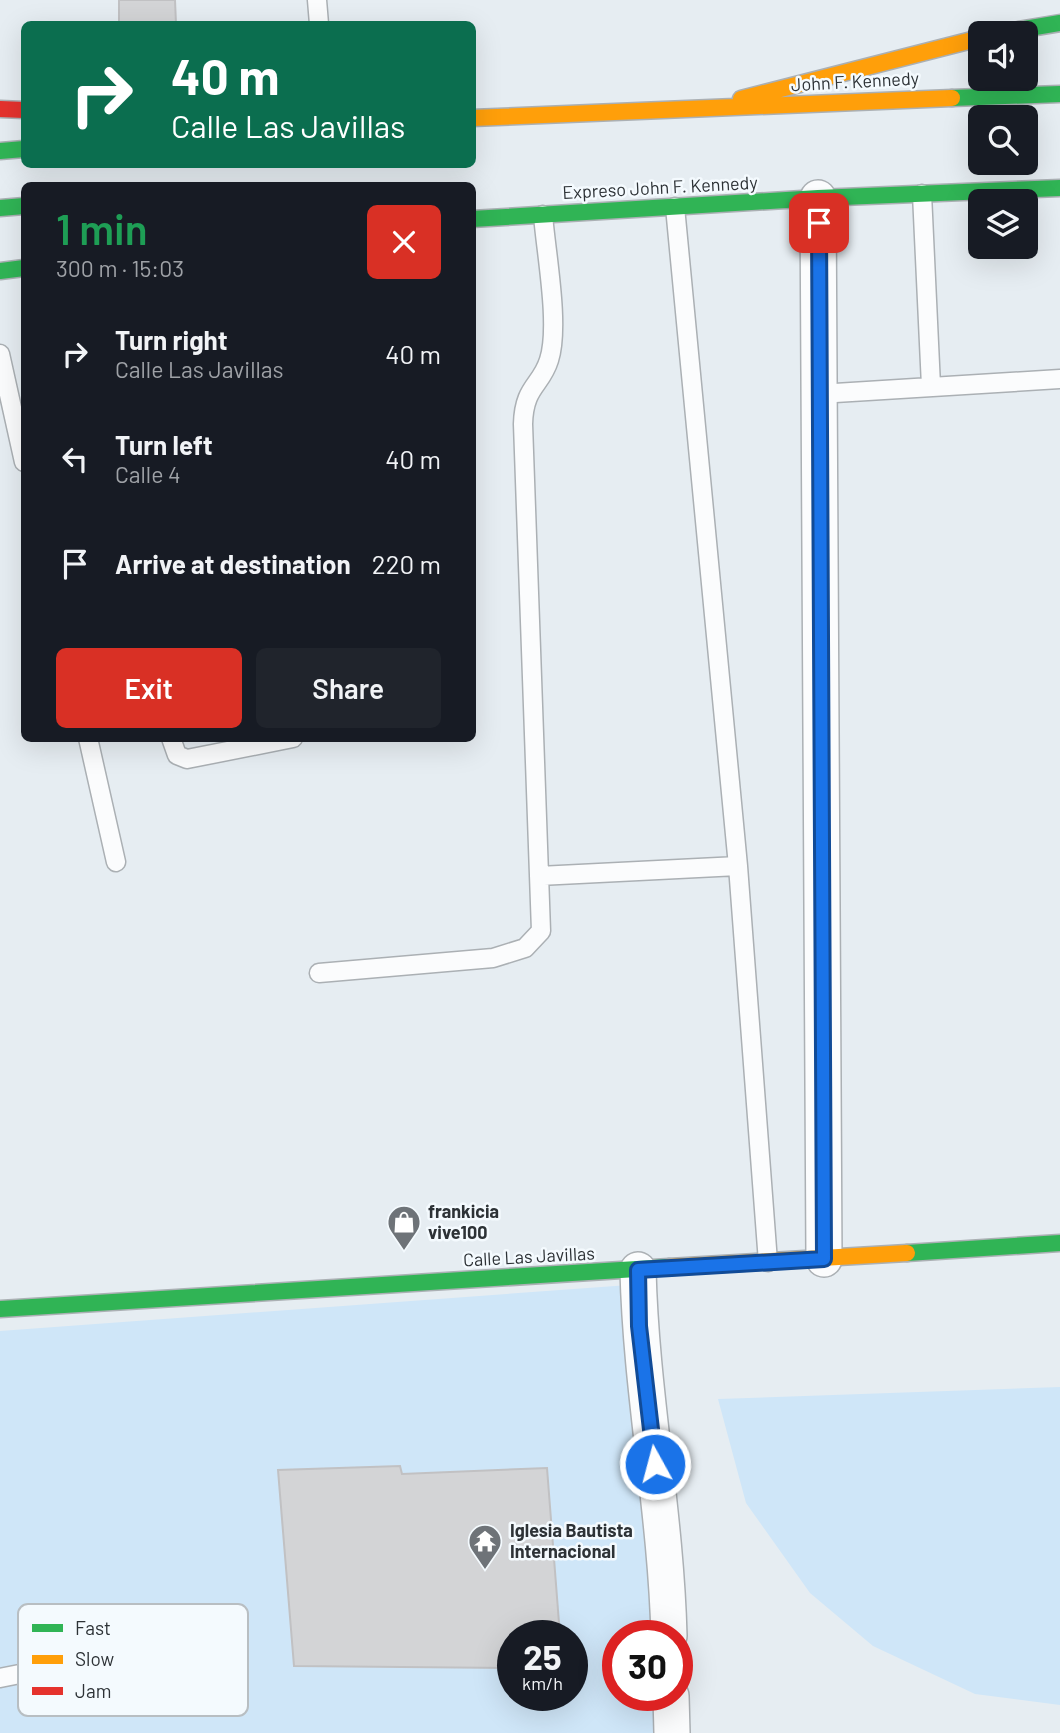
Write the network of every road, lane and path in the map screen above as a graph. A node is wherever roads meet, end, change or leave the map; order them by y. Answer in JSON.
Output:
{"nodes":[{"id":1,"x":317,"y":0,"type":"edge"},
{"id":2,"x":319,"y":21,"type":"edge"},
{"id":3,"x":1060,"y":23,"type":"edge"},
{"id":4,"x":1038,"y":27,"type":"edge"},
{"id":5,"x":968,"y":41,"type":"edge"},
{"id":6,"x":1060,"y":76,"type":"edge"},
{"id":7,"x":1060,"y":94,"type":"edge"},
{"id":8,"x":1010,"y":95,"type":"junction"},
{"id":9,"x":0,"y":109,"type":"edge"},
{"id":10,"x":701,"y":109,"type":"junction"},
{"id":11,"x":21,"y":110,"type":"edge"},
{"id":12,"x":476,"y":118,"type":"edge"},
{"id":13,"x":21,"y":149,"type":"edge"},
{"id":14,"x":0,"y":151,"type":"edge"},
{"id":15,"x":1060,"y":188,"type":"edge"},
{"id":16,"x":922,"y":194,"type":"junction"},
{"id":17,"x":818,"y":198,"type":"junction"},
{"id":18,"x":21,"y":206,"type":"edge"},
{"id":19,"x":675,"y":207,"type":"junction"},
{"id":20,"x":0,"y":208,"type":"edge"},
{"id":21,"x":543,"y":215,"type":"junction"},
{"id":22,"x":476,"y":219,"type":"edge"},
{"id":23,"x":21,"y":268,"type":"edge"},
{"id":24,"x":0,"y":271,"type":"edge"},
{"id":25,"x":0,"y":354,"type":"edge"},
{"id":26,"x":1060,"y":379,"type":"edge"},
{"id":27,"x":930,"y":386,"type":"junction"},
{"id":28,"x":820,"y":394,"type":"junction"},
{"id":29,"x":21,"y":448,"type":"edge"},
{"id":30,"x":89,"y":742,"type":"edge"},
{"id":31,"x":172,"y":742,"type":"edge"},
{"id":32,"x":249,"y":743,"type":"edge"},
{"id":33,"x":116,"y":862,"type":"dead end"},
{"id":34,"x":738,"y":866,"type":"junction"},
{"id":35,"x":539,"y":876,"type":"junction"},
{"id":36,"x":319,"y":973,"type":"dead end"},
{"id":37,"x":1060,"y":1243,"type":"edge"},
{"id":38,"x":824,"y":1259,"type":"junction"},
{"id":39,"x":768,"y":1262,"type":"junction"},
{"id":40,"x":638,"y":1270,"type":"junction"},
{"id":41,"x":0,"y":1309,"type":"edge"},
{"id":42,"x":669,"y":1620,"type":"edge"},
{"id":43,"x":18,"y":1674,"type":"edge"},
{"id":44,"x":0,"y":1678,"type":"edge"},
{"id":45,"x":671,"y":1711,"type":"edge"},
{"id":46,"x":672,"y":1733,"type":"edge"}],
"edges":[{"from":1,"to":2,"type":"lane"},
{"from":3,"to":4,"type":"main road"},
{"from":5,"to":10,"type":"main road"},
{"from":6,"to":8,"type":"main road"},
{"from":7,"to":8,"type":"main road"},
{"from":8,"to":10,"type":"main road","name":"John F. Kennedy"},
{"from":9,"to":11,"type":"main road"},
{"from":10,"to":12,"type":"main road"},
{"from":13,"to":14,"type":"main road"},
{"from":15,"to":16,"type":"main road","name":"Expreso John F. Kennedy"},
{"from":16,"to":17,"type":"main road","name":"Expreso John F. Kennedy"},
{"from":16,"to":27,"type":"lane"},
{"from":17,"to":19,"type":"main road","name":"Expreso John F. Kennedy"},
{"from":17,"to":28,"type":"street"},
{"from":18,"to":20,"type":"main road"},
{"from":19,"to":21,"type":"main road","name":"Expreso John F. Kennedy"},
{"from":19,"to":34,"type":"lane"},
{"from":21,"to":22,"type":"main road","name":"Expreso John F. Kennedy"},
{"from":21,"to":35,"type":"lane"},
{"from":23,"to":24,"type":"main road"},
{"from":25,"to":29,"type":"lane"},
{"from":26,"to":27,"type":"lane"},
{"from":27,"to":28,"type":"lane"},
{"from":28,"to":38,"type":"street"},
{"from":30,"to":33,"type":"lane"},
{"from":31,"to":32,"type":"lane"},
{"from":34,"to":35,"type":"lane"},
{"from":34,"to":39,"type":"lane"},
{"from":35,"to":36,"type":"lane"},
{"from":37,"to":38,"type":"main road","name":"Calle Las Javillas"},
{"from":38,"to":39,"type":"main road","name":"Calle Las Javillas"},
{"from":39,"to":40,"type":"main road","name":"Calle Las Javillas"},
{"from":40,"to":41,"type":"main road","name":"Calle Las Javillas"},
{"from":40,"to":42,"type":"street"},
{"from":43,"to":44,"type":"lane"},
{"from":45,"to":46,"type":"street"}]}
